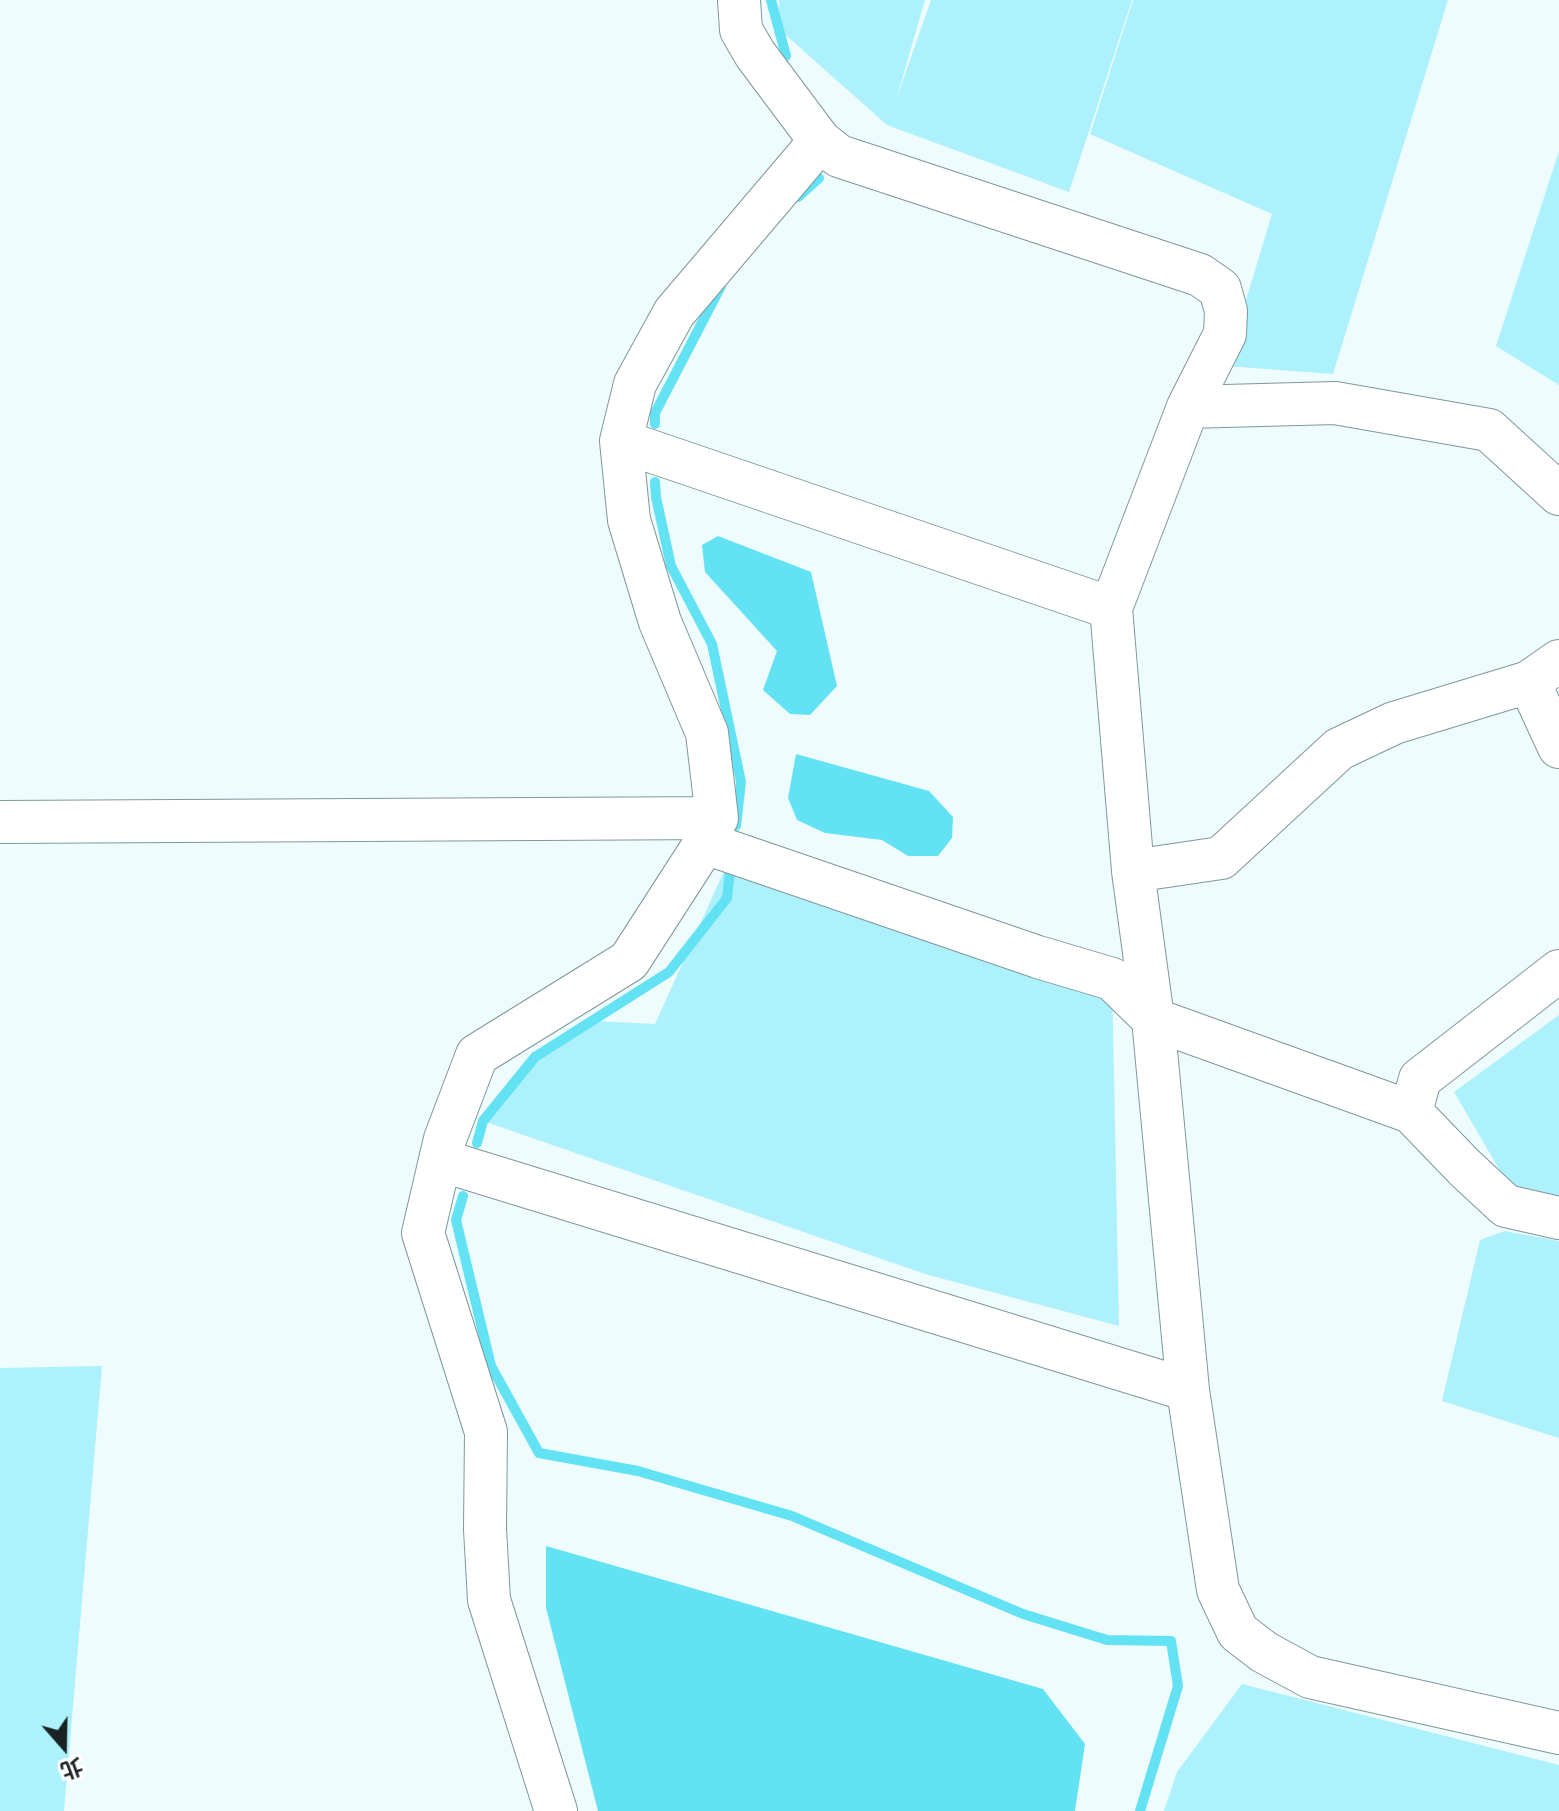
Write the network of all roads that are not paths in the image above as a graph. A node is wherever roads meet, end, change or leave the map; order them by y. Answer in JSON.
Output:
{"nodes":[{"id":1,"x":739,"y":0,"type":"edge"},
{"id":2,"x":820,"y":141,"type":"junction"},
{"id":3,"x":1188,"y":407,"type":"junction"},
{"id":4,"x":621,"y":441,"type":"junction"},
{"id":5,"x":1559,"y":494,"type":"edge"},
{"id":6,"x":1111,"y":608,"type":"junction"},
{"id":7,"x":1544,"y":671,"type":"edge"},
{"id":8,"x":1559,"y":747,"type":"edge"},
{"id":9,"x":0,"y":822,"type":"edge"},
{"id":10,"x":711,"y":830,"type":"junction"},
{"id":11,"x":1133,"y":871,"type":"junction"},
{"id":12,"x":1559,"y":971,"type":"edge"},
{"id":13,"x":1153,"y":1019,"type":"junction"},
{"id":14,"x":1411,"y":1112,"type":"junction"},
{"id":15,"x":440,"y":1160,"type":"junction"},
{"id":16,"x":1559,"y":1218,"type":"edge"},
{"id":17,"x":1188,"y":1390,"type":"junction"},
{"id":18,"x":1559,"y":1733,"type":"edge"},
{"id":19,"x":556,"y":1811,"type":"edge"}],
"edges":[{"from":1,"to":2,"type":"street"},
{"from":2,"to":3,"type":"street"},
{"from":2,"to":4,"type":"street"},
{"from":3,"to":5,"type":"street"},
{"from":3,"to":6,"type":"street"},
{"from":4,"to":6,"type":"street"},
{"from":4,"to":10,"type":"street"},
{"from":6,"to":11,"type":"street"},
{"from":7,"to":8,"type":"street"},
{"from":7,"to":11,"type":"street"},
{"from":9,"to":10,"type":"street"},
{"from":10,"to":13,"type":"street"},
{"from":10,"to":15,"type":"street"},
{"from":11,"to":13,"type":"street"},
{"from":12,"to":14,"type":"street"},
{"from":13,"to":14,"type":"street"},
{"from":13,"to":17,"type":"street"},
{"from":14,"to":16,"type":"street"},
{"from":15,"to":17,"type":"street"},
{"from":15,"to":19,"type":"street"},
{"from":17,"to":18,"type":"street"}]}
